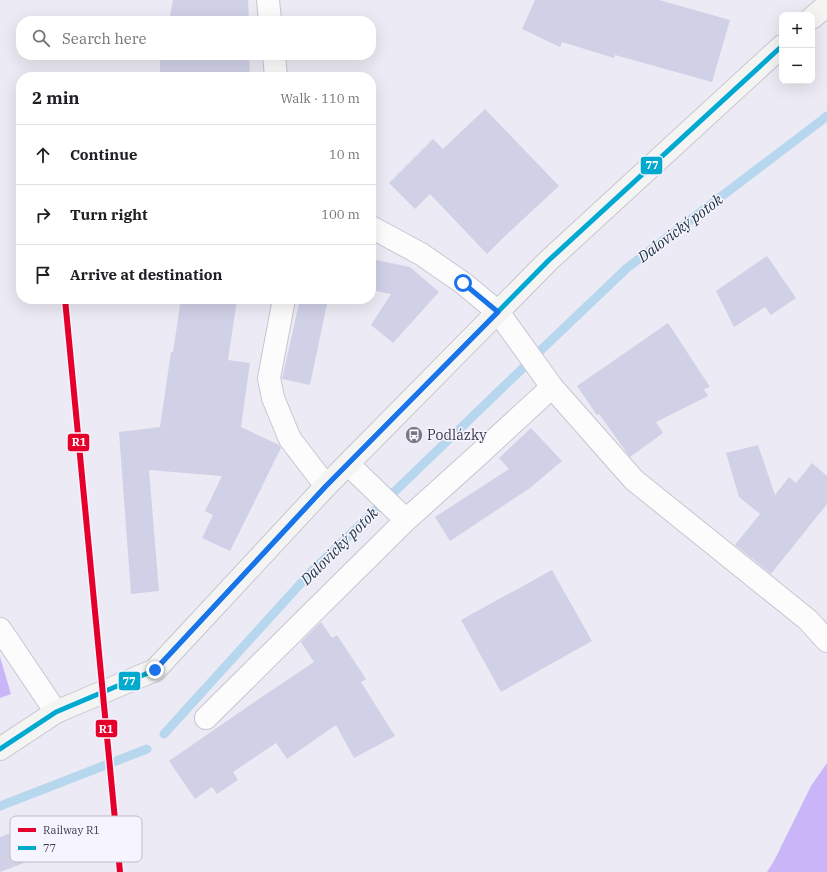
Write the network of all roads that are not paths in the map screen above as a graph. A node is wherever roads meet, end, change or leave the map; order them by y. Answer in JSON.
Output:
{"nodes":[{"id":1,"x":268,"y":0,"type":"edge"},
{"id":2,"x":827,"y":5,"type":"edge"},
{"id":3,"x":815,"y":15,"type":"edge"},
{"id":4,"x":270,"y":16,"type":"edge"},
{"id":5,"x":780,"y":48,"type":"edge"},
{"id":6,"x":274,"y":60,"type":"edge"},
{"id":7,"x":276,"y":72,"type":"edge"},
{"id":8,"x":376,"y":230,"type":"edge"},
{"id":9,"x":283,"y":304,"type":"edge"},
{"id":10,"x":498,"y":312,"type":"junction"},
{"id":11,"x":552,"y":387,"type":"junction"},
{"id":12,"x":348,"y":464,"type":"junction"},
{"id":13,"x":326,"y":486,"type":"junction"},
{"id":14,"x":406,"y":520,"type":"junction"},
{"id":15,"x":0,"y":629,"type":"edge"},
{"id":16,"x":827,"y":641,"type":"edge"},
{"id":17,"x":56,"y":712,"type":"junction"},
{"id":18,"x":206,"y":718,"type":"dead end"},
{"id":19,"x":0,"y":749,"type":"edge"}],
"edges":[{"from":1,"to":4,"type":"street"},
{"from":2,"to":3,"type":"main road"},
{"from":5,"to":10,"type":"main road"},
{"from":6,"to":7,"type":"street"},
{"from":8,"to":10,"type":"street"},
{"from":9,"to":13,"type":"street"},
{"from":10,"to":11,"type":"street"},
{"from":10,"to":12,"type":"main road"},
{"from":11,"to":14,"type":"street"},
{"from":11,"to":16,"type":"street"},
{"from":12,"to":13,"type":"main road"},
{"from":12,"to":14,"type":"street"},
{"from":13,"to":17,"type":"main road"},
{"from":14,"to":18,"type":"street"},
{"from":15,"to":17,"type":"street"},
{"from":17,"to":19,"type":"main road"}]}
